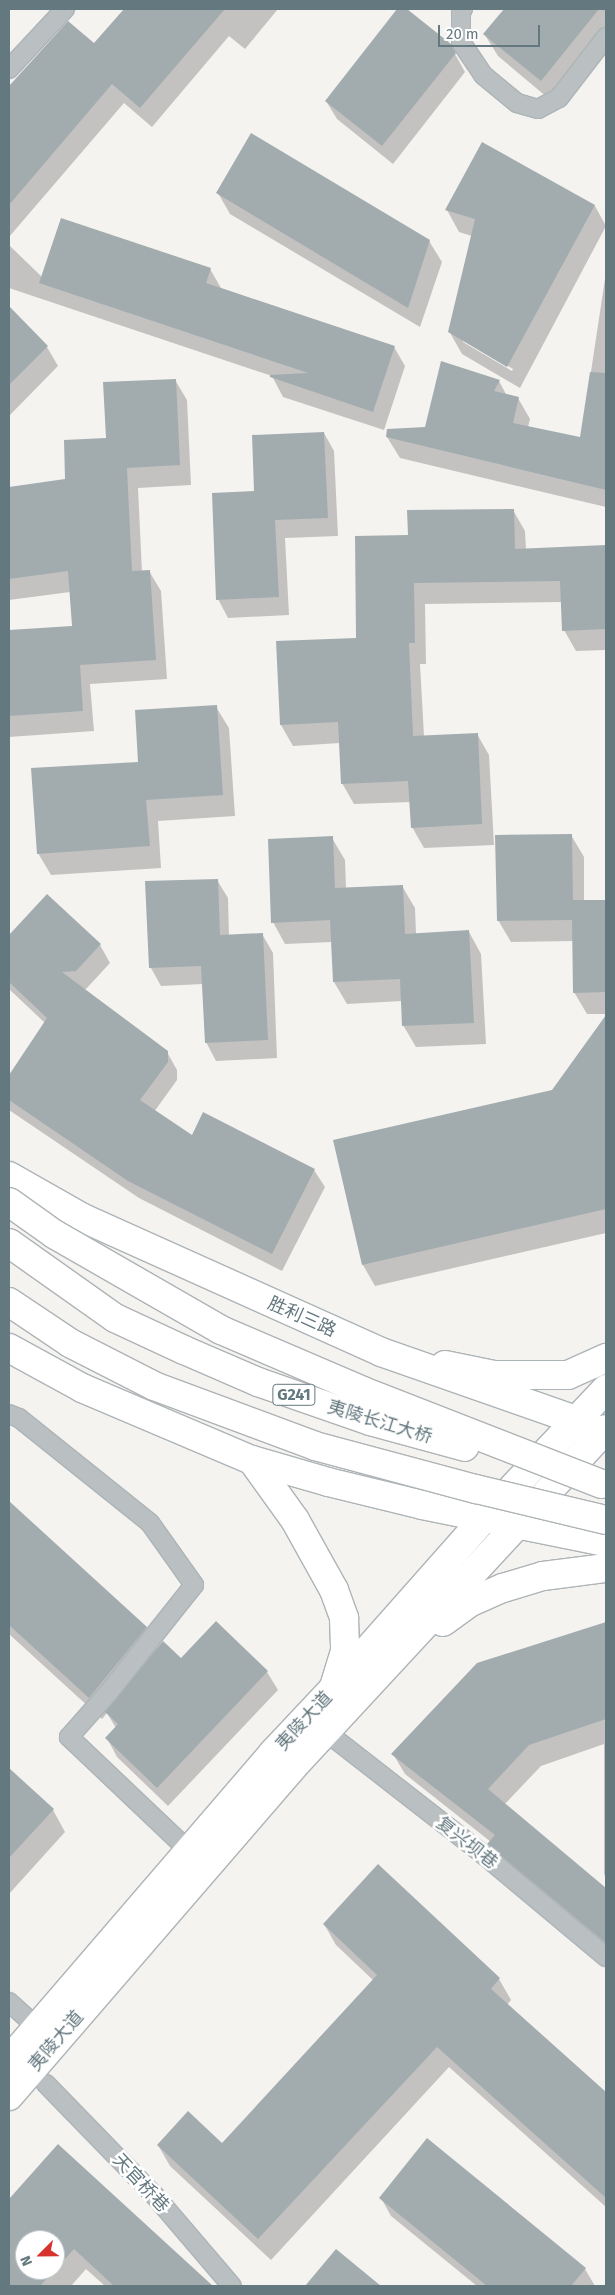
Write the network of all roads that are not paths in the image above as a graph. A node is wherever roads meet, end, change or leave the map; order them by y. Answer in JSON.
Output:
{"nodes":[{"id":1,"x":65,"y":9,"type":"edge"},
{"id":2,"x":464,"y":9,"type":"edge"},
{"id":3,"x":606,"y":37,"type":"edge"},
{"id":4,"x":9,"y":69,"type":"edge"},
{"id":5,"x":9,"y":1176,"type":"edge"},
{"id":6,"x":9,"y":1202,"type":"edge"},
{"id":7,"x":9,"y":1244,"type":"edge"},
{"id":8,"x":9,"y":1302,"type":"edge"},
{"id":9,"x":9,"y":1348,"type":"edge"},
{"id":10,"x":382,"y":1352,"type":"junction"},
{"id":11,"x":606,"y":1358,"type":"edge"},
{"id":12,"x":606,"y":1389,"type":"edge"},
{"id":13,"x":9,"y":1414,"type":"edge"},
{"id":14,"x":578,"y":1421,"type":"junction"},
{"id":15,"x":605,"y":1432,"type":"edge"},
{"id":16,"x":252,"y":1460,"type":"junction"},
{"id":17,"x":604,"y":1484,"type":"edge"},
{"id":18,"x":486,"y":1516,"type":"junction"},
{"id":19,"x":606,"y":1520,"type":"edge"},
{"id":20,"x":519,"y":1524,"type":"junction"},
{"id":21,"x":606,"y":1542,"type":"edge"},
{"id":22,"x":606,"y":1568,"type":"edge"},
{"id":23,"x":378,"y":1675,"type":"junction"},
{"id":24,"x":333,"y":1689,"type":"junction"},
{"id":25,"x":326,"y":1732,"type":"junction"},
{"id":26,"x":189,"y":1852,"type":"junction"},
{"id":27,"x":606,"y":1957,"type":"edge"},
{"id":28,"x":9,"y":2002,"type":"edge"},
{"id":29,"x":37,"y":2027,"type":"junction"},
{"id":30,"x":9,"y":2060,"type":"edge"},
{"id":31,"x":46,"y":2084,"type":"dead end"},
{"id":32,"x":9,"y":2096,"type":"edge"},
{"id":33,"x":232,"y":2286,"type":"edge"}],
"edges":[{"from":1,"to":4,"type":"lane"},
{"from":2,"to":3,"type":"lane"},
{"from":5,"to":10,"type":"main road","name":"胜利三路"},
{"from":6,"to":17,"type":"main road","bridge":true},
{"from":7,"to":17,"type":"main road","name":"夷陵长江大桥","number":"G241","bridge":true},
{"from":8,"to":19,"type":"main road","number":"G241","bridge":true},
{"from":9,"to":16,"type":"main road"},
{"from":10,"to":11,"type":"main road"},
{"from":10,"to":14,"type":"main road","name":"胜利三路"},
{"from":12,"to":14,"type":"main road","name":"夷陵大道"},
{"from":13,"to":26,"type":"lane"},
{"from":14,"to":15,"type":"main road","name":"胜利三路"},
{"from":14,"to":18,"type":"main road","name":"夷陵大道"},
{"from":15,"to":20,"type":"main road","name":"夷陵大道"},
{"from":16,"to":18,"type":"main road"},
{"from":16,"to":24,"type":"main road"},
{"from":18,"to":20,"type":"main road"},
{"from":18,"to":24,"type":"main road","name":"夷陵大道"},
{"from":20,"to":21,"type":"main road"},
{"from":20,"to":23,"type":"main road","name":"夷陵大道"},
{"from":22,"to":23,"type":"main road"},
{"from":23,"to":25,"type":"main road","name":"夷陵大道"},
{"from":24,"to":26,"type":"main road","name":"夷陵大道"},
{"from":25,"to":27,"type":"lane","name":"复兴坝巷"},
{"from":25,"to":32,"type":"main road","name":"夷陵大道"},
{"from":26,"to":29,"type":"main road","name":"夷陵大道"},
{"from":28,"to":29,"type":"lane"},
{"from":29,"to":30,"type":"main road","name":"夷陵大道"},
{"from":31,"to":33,"type":"lane","name":"天官桥巷"}]}
